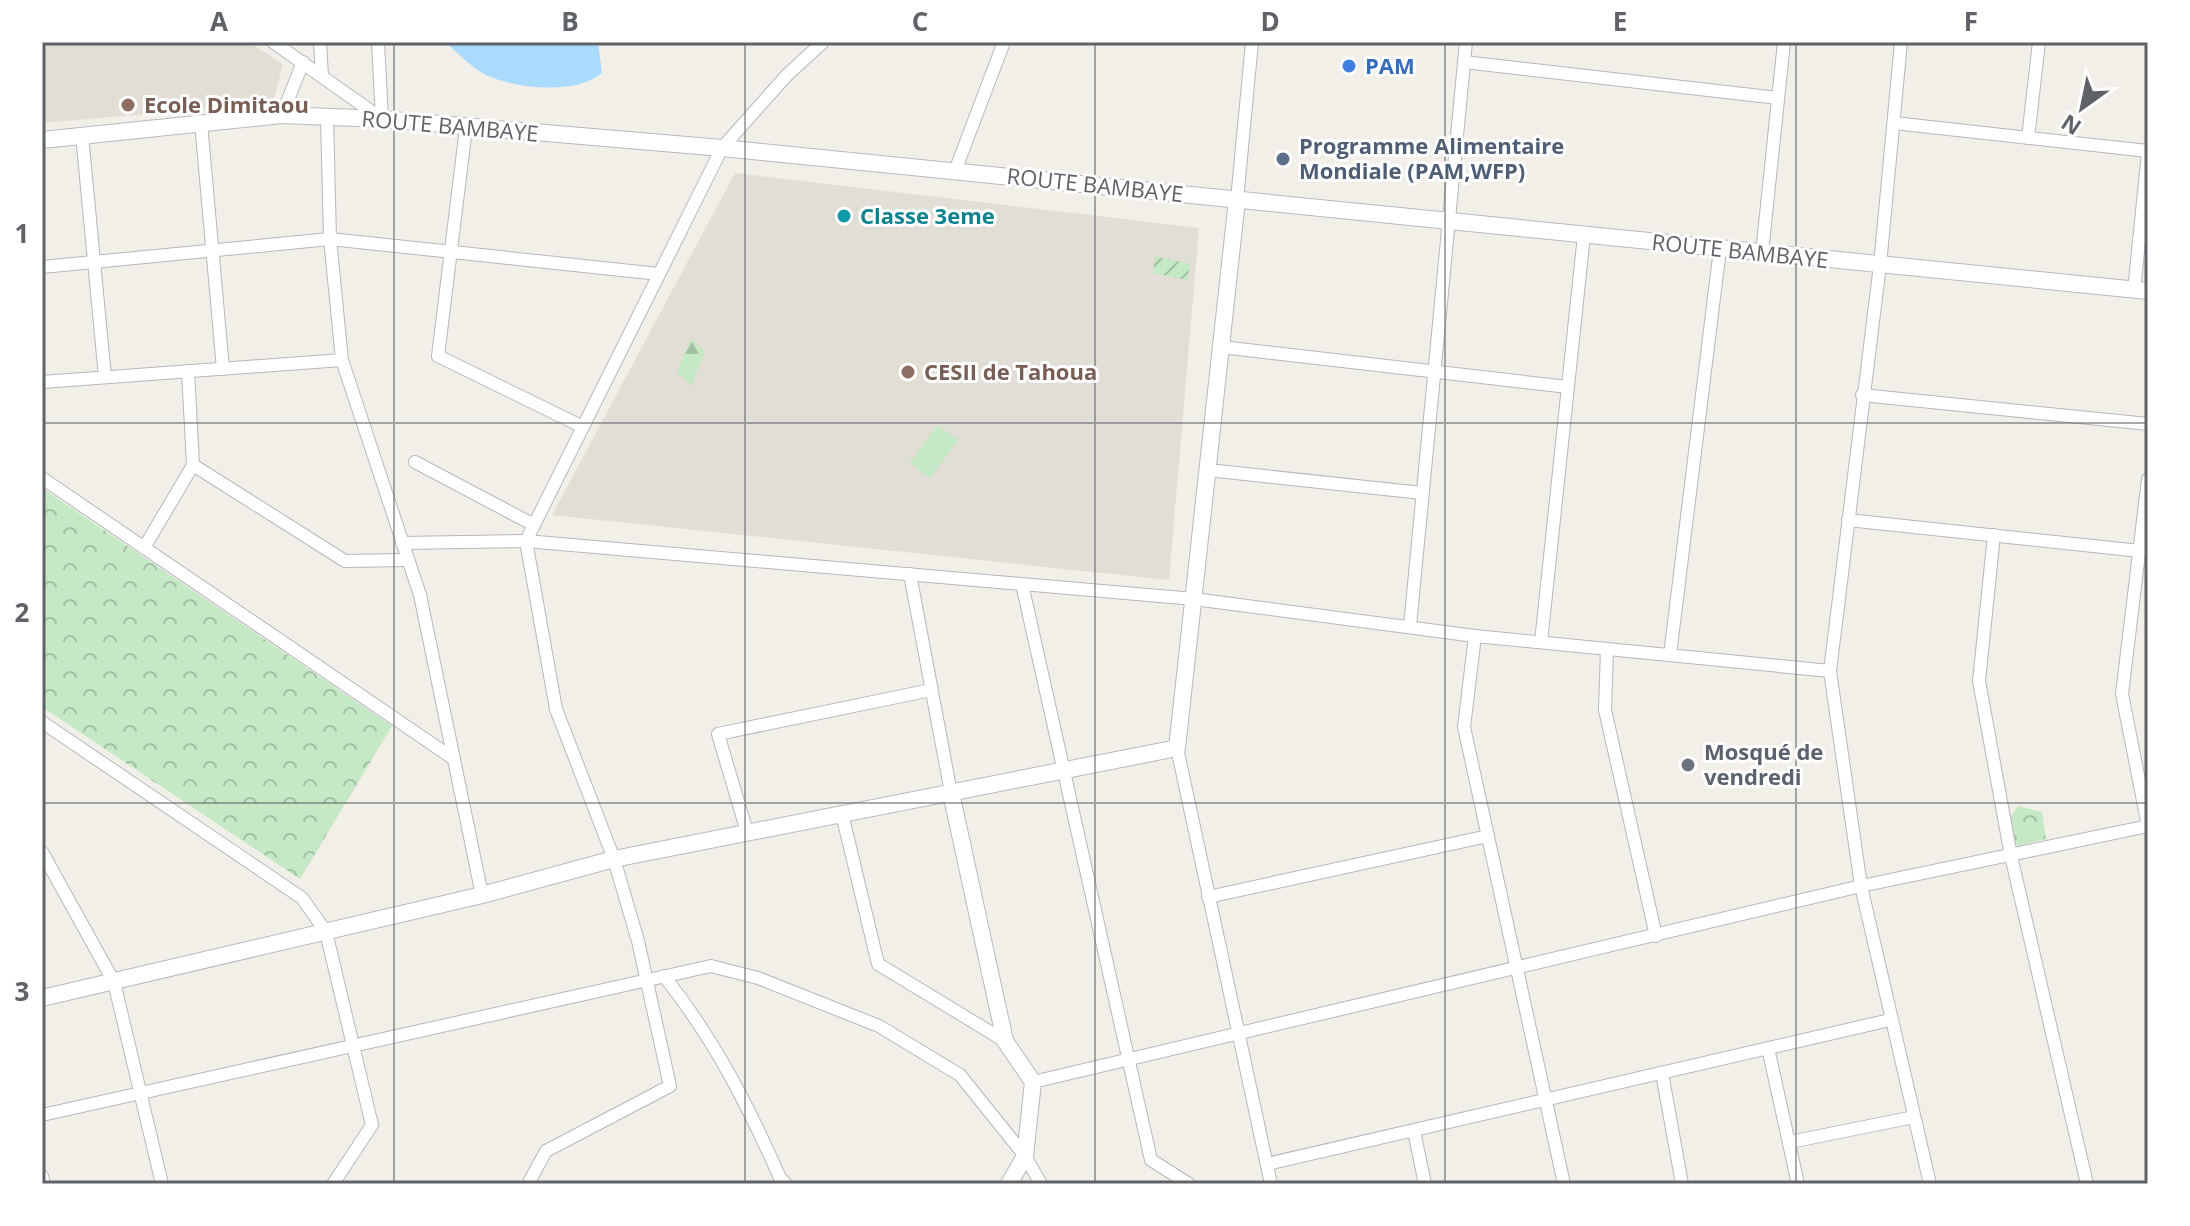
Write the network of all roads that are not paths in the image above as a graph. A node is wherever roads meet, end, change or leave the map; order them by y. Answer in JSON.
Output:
{"nodes":[{"id":1,"x":273,"y":42,"type":"edge"},
{"id":2,"x":320,"y":42,"type":"edge"},
{"id":3,"x":378,"y":42,"type":"edge"},
{"id":4,"x":823,"y":42,"type":"edge"},
{"id":5,"x":1004,"y":42,"type":"edge"},
{"id":6,"x":1252,"y":42,"type":"edge"},
{"id":7,"x":1466,"y":42,"type":"edge"},
{"id":8,"x":1784,"y":42,"type":"edge"},
{"id":9,"x":1901,"y":42,"type":"edge"},
{"id":10,"x":2039,"y":42,"type":"edge"},
{"id":11,"x":303,"y":62,"type":"junction"},
{"id":12,"x":1464,"y":62,"type":"junction"},
{"id":13,"x":322,"y":76,"type":"junction"},
{"id":14,"x":1778,"y":98,"type":"junction"},
{"id":15,"x":282,"y":115,"type":"junction"},
{"id":16,"x":327,"y":116,"type":"junction"},
{"id":17,"x":382,"y":119,"type":"junction"},
{"id":18,"x":201,"y":123,"type":"junction"},
{"id":19,"x":1894,"y":123,"type":"junction"},
{"id":20,"x":466,"y":128,"type":"junction"},
{"id":21,"x":82,"y":135,"type":"junction"},
{"id":22,"x":2028,"y":138,"type":"junction"},
{"id":23,"x":42,"y":140,"type":"edge"},
{"id":24,"x":722,"y":148,"type":"junction"},
{"id":25,"x":2148,"y":152,"type":"edge"},
{"id":26,"x":955,"y":171,"type":"junction"},
{"id":27,"x":1237,"y":200,"type":"junction"},
{"id":28,"x":1447,"y":221,"type":"junction"},
{"id":29,"x":1584,"y":235,"type":"junction"},
{"id":30,"x":330,"y":239,"type":"junction"},
{"id":31,"x":1720,"y":249,"type":"junction"},
{"id":32,"x":212,"y":250,"type":"junction"},
{"id":33,"x":1762,"y":253,"type":"junction"},
{"id":34,"x":451,"y":254,"type":"junction"},
{"id":35,"x":92,"y":263,"type":"junction"},
{"id":36,"x":1880,"y":265,"type":"junction"},
{"id":37,"x":42,"y":267,"type":"edge"},
{"id":38,"x":659,"y":274,"type":"junction"},
{"id":39,"x":2141,"y":291,"type":"edge"},
{"id":40,"x":1221,"y":347,"type":"junction"},
{"id":41,"x":342,"y":360,"type":"junction"},
{"id":42,"x":223,"y":369,"type":"junction"},
{"id":43,"x":188,"y":371,"type":"junction"},
{"id":44,"x":1433,"y":371,"type":"junction"},
{"id":45,"x":105,"y":377,"type":"junction"},
{"id":46,"x":42,"y":382,"type":"edge"},
{"id":47,"x":1568,"y":387,"type":"junction"},
{"id":48,"x":1862,"y":395,"type":"junction"},
{"id":49,"x":2148,"y":424,"type":"edge"},
{"id":50,"x":583,"y":427,"type":"junction"},
{"id":51,"x":415,"y":462,"type":"dead end"},
{"id":52,"x":193,"y":465,"type":"junction"},
{"id":53,"x":1208,"y":470,"type":"junction"},
{"id":54,"x":42,"y":478,"type":"edge"},
{"id":55,"x":2148,"y":479,"type":"edge"},
{"id":56,"x":1422,"y":493,"type":"junction"},
{"id":57,"x":2146,"y":517,"type":"edge"},
{"id":58,"x":1848,"y":520,"type":"junction"},
{"id":59,"x":534,"y":525,"type":"junction"},
{"id":60,"x":1994,"y":535,"type":"junction"},
{"id":61,"x":526,"y":541,"type":"junction"},
{"id":62,"x":402,"y":543,"type":"junction"},
{"id":63,"x":144,"y":548,"type":"junction"},
{"id":64,"x":2140,"y":551,"type":"junction"},
{"id":65,"x":408,"y":560,"type":"junction"},
{"id":66,"x":910,"y":574,"type":"junction"},
{"id":67,"x":1022,"y":584,"type":"junction"},
{"id":68,"x":1194,"y":599,"type":"junction"},
{"id":69,"x":2132,"y":614,"type":"junction"},
{"id":70,"x":2148,"y":616,"type":"edge"},
{"id":71,"x":1410,"y":626,"type":"junction"},
{"id":72,"x":1475,"y":636,"type":"junction"},
{"id":73,"x":1541,"y":642,"type":"junction"},
{"id":74,"x":1607,"y":649,"type":"junction"},
{"id":75,"x":1670,"y":655,"type":"junction"},
{"id":76,"x":1830,"y":671,"type":"junction"},
{"id":77,"x":931,"y":690,"type":"junction"},
{"id":78,"x":42,"y":722,"type":"edge"},
{"id":79,"x":1177,"y":748,"type":"junction"},
{"id":80,"x":454,"y":759,"type":"junction"},
{"id":81,"x":1065,"y":769,"type":"junction"},
{"id":82,"x":951,"y":793,"type":"junction"},
{"id":83,"x":842,"y":814,"type":"junction"},
{"id":84,"x":2148,"y":826,"type":"edge"},
{"id":85,"x":747,"y":832,"type":"junction"},
{"id":86,"x":1488,"y":836,"type":"junction"},
{"id":87,"x":42,"y":852,"type":"edge"},
{"id":88,"x":2011,"y":856,"type":"junction"},
{"id":89,"x":614,"y":859,"type":"junction"},
{"id":90,"x":46,"y":866,"type":"edge"},
{"id":91,"x":1861,"y":886,"type":"junction"},
{"id":92,"x":482,"y":895,"type":"junction"},
{"id":93,"x":1208,"y":897,"type":"junction"},
{"id":94,"x":326,"y":932,"type":"junction"},
{"id":95,"x":1656,"y":936,"type":"junction"},
{"id":96,"x":1518,"y":968,"type":"junction"},
{"id":97,"x":664,"y":976,"type":"junction"},
{"id":98,"x":114,"y":982,"type":"junction"},
{"id":99,"x":646,"y":982,"type":"junction"},
{"id":100,"x":42,"y":998,"type":"edge"},
{"id":101,"x":1890,"y":1020,"type":"junction"},
{"id":102,"x":1241,"y":1032,"type":"junction"},
{"id":103,"x":1005,"y":1041,"type":"junction"},
{"id":104,"x":351,"y":1044,"type":"junction"},
{"id":105,"x":1768,"y":1048,"type":"junction"},
{"id":106,"x":1129,"y":1058,"type":"junction"},
{"id":107,"x":1662,"y":1073,"type":"junction"},
{"id":108,"x":1033,"y":1082,"type":"junction"},
{"id":109,"x":141,"y":1094,"type":"junction"},
{"id":110,"x":1545,"y":1100,"type":"junction"},
{"id":111,"x":42,"y":1115,"type":"edge"},
{"id":112,"x":1914,"y":1117,"type":"junction"},
{"id":113,"x":1414,"y":1131,"type":"junction"},
{"id":114,"x":1790,"y":1142,"type":"junction"},
{"id":115,"x":1025,"y":1156,"type":"junction"},
{"id":116,"x":1267,"y":1164,"type":"junction"},
{"id":117,"x":42,"y":1176,"type":"edge"},
{"id":118,"x":330,"y":1183,"type":"edge"},
{"id":119,"x":44,"y":1184,"type":"edge"},
{"id":120,"x":162,"y":1184,"type":"edge"},
{"id":121,"x":528,"y":1184,"type":"edge"},
{"id":122,"x":786,"y":1184,"type":"edge"},
{"id":123,"x":1009,"y":1184,"type":"edge"},
{"id":124,"x":1041,"y":1184,"type":"edge"},
{"id":125,"x":1189,"y":1184,"type":"edge"},
{"id":126,"x":1271,"y":1184,"type":"edge"},
{"id":127,"x":1425,"y":1184,"type":"edge"},
{"id":128,"x":1564,"y":1184,"type":"edge"},
{"id":129,"x":1682,"y":1184,"type":"edge"},
{"id":130,"x":1798,"y":1184,"type":"edge"},
{"id":131,"x":1930,"y":1184,"type":"edge"},
{"id":132,"x":2087,"y":1184,"type":"edge"}],
"edges":[{"from":1,"to":11,"type":"street"},
{"from":2,"to":13,"type":"street"},
{"from":3,"to":17,"type":"street"},
{"from":4,"to":24,"type":"street"},
{"from":5,"to":26,"type":"street"},
{"from":6,"to":27,"type":"street"},
{"from":7,"to":12,"type":"street"},
{"from":8,"to":14,"type":"street"},
{"from":9,"to":19,"type":"street"},
{"from":10,"to":22,"type":"street"},
{"from":11,"to":13,"type":"street"},
{"from":11,"to":15,"type":"street"},
{"from":12,"to":14,"type":"street"},
{"from":12,"to":28,"type":"street"},
{"from":13,"to":17,"type":"street"},
{"from":14,"to":33,"type":"street"},
{"from":15,"to":16,"type":"street","name":"ROUTE BAMBAYE"},
{"from":15,"to":18,"type":"street","name":"ROUTE BAMBAYE"},
{"from":16,"to":17,"type":"street","name":"ROUTE BAMBAYE"},
{"from":16,"to":30,"type":"street"},
{"from":17,"to":20,"type":"street","name":"ROUTE BAMBAYE"},
{"from":18,"to":21,"type":"street","name":"ROUTE BAMBAYE"},
{"from":18,"to":32,"type":"street"},
{"from":19,"to":22,"type":"street"},
{"from":19,"to":36,"type":"street"},
{"from":20,"to":24,"type":"street","name":"ROUTE BAMBAYE"},
{"from":20,"to":34,"type":"street"},
{"from":21,"to":23,"type":"street","name":"ROUTE BAMBAYE"},
{"from":21,"to":35,"type":"street"},
{"from":22,"to":25,"type":"street"},
{"from":24,"to":26,"type":"street","name":"ROUTE BAMBAYE"},
{"from":24,"to":38,"type":"street"},
{"from":25,"to":39,"type":"street"},
{"from":26,"to":27,"type":"street","name":"ROUTE BAMBAYE"},
{"from":27,"to":28,"type":"street","name":"ROUTE BAMBAYE"},
{"from":27,"to":40,"type":"street"},
{"from":28,"to":29,"type":"street","name":"ROUTE BAMBAYE"},
{"from":28,"to":44,"type":"street"},
{"from":29,"to":31,"type":"street","name":"ROUTE BAMBAYE"},
{"from":29,"to":47,"type":"street"},
{"from":30,"to":32,"type":"street"},
{"from":30,"to":34,"type":"street"},
{"from":30,"to":41,"type":"street"},
{"from":31,"to":33,"type":"street","name":"ROUTE BAMBAYE"},
{"from":31,"to":75,"type":"street"},
{"from":32,"to":35,"type":"street"},
{"from":32,"to":42,"type":"street"},
{"from":33,"to":36,"type":"street","name":"ROUTE BAMBAYE"},
{"from":34,"to":38,"type":"street"},
{"from":34,"to":50,"type":"street"},
{"from":35,"to":37,"type":"street"},
{"from":35,"to":45,"type":"street"},
{"from":36,"to":39,"type":"street","name":"ROUTE BAMBAYE"},
{"from":36,"to":48,"type":"street"},
{"from":38,"to":50,"type":"street"},
{"from":40,"to":44,"type":"street"},
{"from":40,"to":53,"type":"street"},
{"from":41,"to":42,"type":"street"},
{"from":41,"to":62,"type":"street"},
{"from":42,"to":43,"type":"street"},
{"from":43,"to":45,"type":"street"},
{"from":43,"to":52,"type":"street"},
{"from":44,"to":47,"type":"street"},
{"from":44,"to":56,"type":"street"},
{"from":45,"to":46,"type":"street"},
{"from":47,"to":73,"type":"street"},
{"from":48,"to":49,"type":"street"},
{"from":48,"to":58,"type":"street"},
{"from":50,"to":59,"type":"street"},
{"from":51,"to":59,"type":"street"},
{"from":52,"to":63,"type":"street"},
{"from":52,"to":65,"type":"street"},
{"from":53,"to":56,"type":"street"},
{"from":53,"to":68,"type":"street"},
{"from":54,"to":63,"type":"street"},
{"from":55,"to":57,"type":"street"},
{"from":56,"to":71,"type":"street"},
{"from":57,"to":64,"type":"street"},
{"from":58,"to":60,"type":"street"},
{"from":58,"to":76,"type":"street"},
{"from":59,"to":61,"type":"street"},
{"from":60,"to":64,"type":"street"},
{"from":60,"to":88,"type":"street"},
{"from":61,"to":62,"type":"street"},
{"from":61,"to":66,"type":"street"},
{"from":61,"to":89,"type":"street"},
{"from":62,"to":65,"type":"street"},
{"from":63,"to":80,"type":"street"},
{"from":64,"to":69,"type":"street"},
{"from":65,"to":80,"type":"street"},
{"from":66,"to":67,"type":"street"},
{"from":66,"to":77,"type":"street"},
{"from":67,"to":68,"type":"street"},
{"from":67,"to":81,"type":"street"},
{"from":68,"to":71,"type":"street"},
{"from":68,"to":79,"type":"street"},
{"from":69,"to":70,"type":"street"},
{"from":69,"to":84,"type":"street"},
{"from":71,"to":72,"type":"street"},
{"from":72,"to":73,"type":"street"},
{"from":72,"to":86,"type":"street"},
{"from":73,"to":74,"type":"street"},
{"from":74,"to":75,"type":"street"},
{"from":74,"to":95,"type":"street"},
{"from":75,"to":76,"type":"street"},
{"from":76,"to":91,"type":"street"},
{"from":77,"to":82,"type":"street"},
{"from":77,"to":85,"type":"street"},
{"from":78,"to":94,"type":"street"},
{"from":79,"to":81,"type":"street"},
{"from":79,"to":93,"type":"street"},
{"from":80,"to":92,"type":"street"},
{"from":81,"to":82,"type":"street"},
{"from":81,"to":106,"type":"street"},
{"from":82,"to":83,"type":"street"},
{"from":82,"to":103,"type":"street"},
{"from":83,"to":85,"type":"street"},
{"from":83,"to":103,"type":"street"},
{"from":84,"to":88,"type":"street"},
{"from":85,"to":89,"type":"street"},
{"from":86,"to":93,"type":"street"},
{"from":86,"to":96,"type":"street"},
{"from":87,"to":90,"type":"street"},
{"from":88,"to":91,"type":"street"},
{"from":88,"to":132,"type":"street"},
{"from":89,"to":92,"type":"street"},
{"from":89,"to":99,"type":"street"},
{"from":90,"to":98,"type":"street"},
{"from":91,"to":95,"type":"street"},
{"from":91,"to":101,"type":"street"},
{"from":92,"to":94,"type":"street"},
{"from":93,"to":102,"type":"street"},
{"from":94,"to":98,"type":"street"},
{"from":94,"to":104,"type":"street"},
{"from":95,"to":96,"type":"street"},
{"from":96,"to":102,"type":"street"},
{"from":96,"to":110,"type":"street"},
{"from":97,"to":99,"type":"street"},
{"from":97,"to":115,"type":"street"},
{"from":97,"to":122,"type":"street"},
{"from":98,"to":100,"type":"street"},
{"from":98,"to":109,"type":"street"},
{"from":99,"to":104,"type":"street"},
{"from":99,"to":121,"type":"street"},
{"from":101,"to":105,"type":"street"},
{"from":101,"to":112,"type":"street"},
{"from":102,"to":106,"type":"street"},
{"from":102,"to":116,"type":"street"},
{"from":103,"to":108,"type":"street"},
{"from":104,"to":109,"type":"street"},
{"from":104,"to":118,"type":"street"},
{"from":105,"to":107,"type":"street"},
{"from":105,"to":114,"type":"street"},
{"from":106,"to":108,"type":"street"},
{"from":106,"to":125,"type":"street"},
{"from":107,"to":110,"type":"street"},
{"from":107,"to":129,"type":"street"},
{"from":108,"to":115,"type":"street"},
{"from":109,"to":111,"type":"street"},
{"from":109,"to":120,"type":"street"},
{"from":110,"to":113,"type":"street"},
{"from":110,"to":128,"type":"street"},
{"from":112,"to":114,"type":"street"},
{"from":112,"to":131,"type":"street"},
{"from":113,"to":116,"type":"street"},
{"from":113,"to":127,"type":"street"},
{"from":114,"to":130,"type":"street"},
{"from":115,"to":123,"type":"street"},
{"from":115,"to":124,"type":"street"},
{"from":116,"to":126,"type":"street"},
{"from":117,"to":119,"type":"street"}]}
